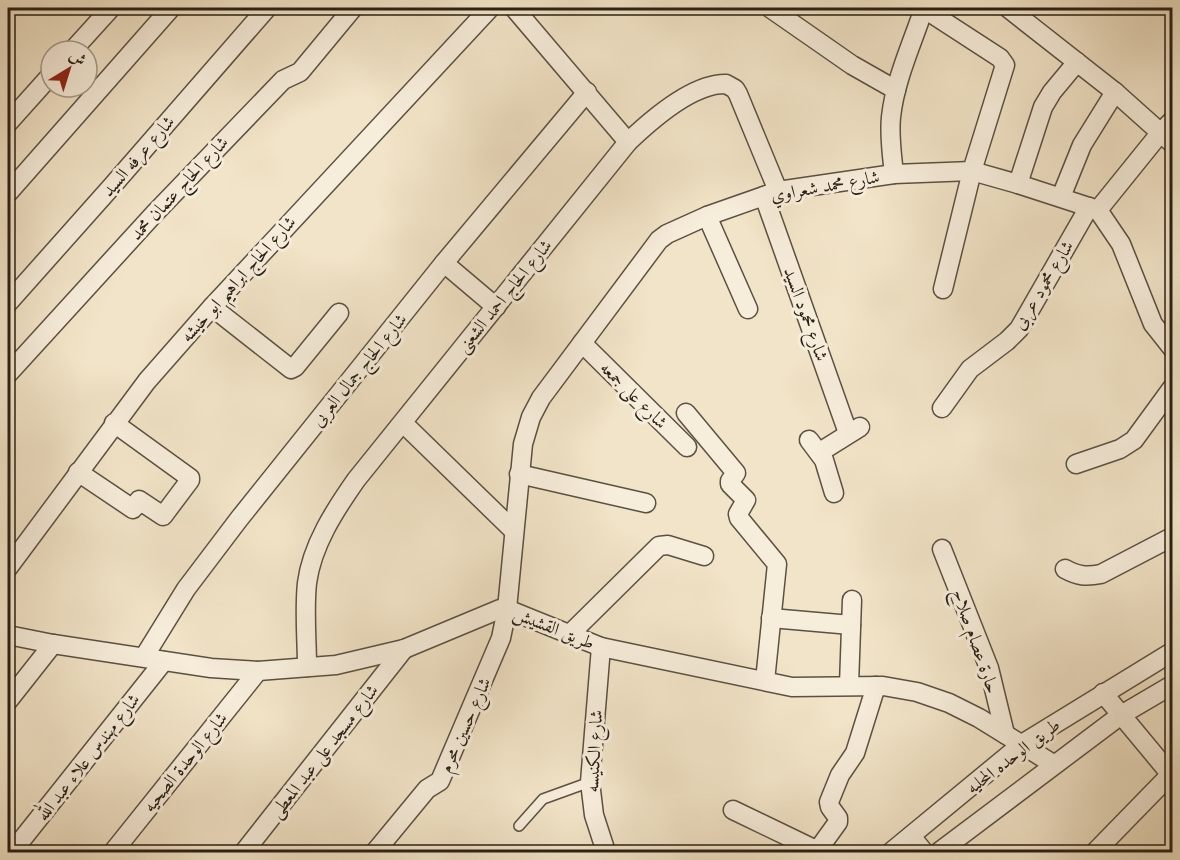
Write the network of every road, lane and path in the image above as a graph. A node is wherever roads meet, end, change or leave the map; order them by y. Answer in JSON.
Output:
{"nodes":[{"id":1,"x":111,"y":8,"type":"edge"},
{"id":2,"x":171,"y":8,"type":"edge"},
{"id":3,"x":267,"y":8,"type":"edge"},
{"id":4,"x":353,"y":8,"type":"edge"},
{"id":5,"x":490,"y":8,"type":"edge"},
{"id":6,"x":516,"y":8,"type":"edge"},
{"id":7,"x":770,"y":8,"type":"edge"},
{"id":8,"x":924,"y":8,"type":"edge"},
{"id":9,"x":1008,"y":8,"type":"edge"},
{"id":10,"x":83,"y":39,"type":"edge"},
{"id":11,"x":1077,"y":62,"type":"junction"},
{"id":12,"x":39,"y":88,"type":"edge"},
{"id":13,"x":896,"y":90,"type":"junction"},
{"id":14,"x":587,"y":92,"type":"junction"},
{"id":15,"x":1115,"y":92,"type":"junction"},
{"id":16,"x":8,"y":123,"type":"edge"},
{"id":17,"x":1169,"y":132,"type":"edge"},
{"id":18,"x":628,"y":142,"type":"junction"},
{"id":19,"x":972,"y":171,"type":"junction"},
{"id":20,"x":894,"y":174,"type":"junction"},
{"id":21,"x":1018,"y":184,"type":"junction"},
{"id":22,"x":771,"y":193,"type":"junction"},
{"id":23,"x":8,"y":194,"type":"edge"},
{"id":24,"x":1061,"y":197,"type":"junction"},
{"id":25,"x":1094,"y":209,"type":"junction"},
{"id":26,"x":707,"y":216,"type":"junction"},
{"id":27,"x":444,"y":263,"type":"junction"},
{"id":28,"x":944,"y":290,"type":"dead end"},
{"id":29,"x":8,"y":303,"type":"edge"},
{"id":30,"x":212,"y":307,"type":"junction"},
{"id":31,"x":496,"y":307,"type":"junction"},
{"id":32,"x":748,"y":309,"type":"dead end"},
{"id":33,"x":339,"y":313,"type":"dead end"},
{"id":34,"x":582,"y":343,"type":"junction"},
{"id":35,"x":1173,"y":348,"type":"edge"},
{"id":36,"x":8,"y":374,"type":"edge"},
{"id":37,"x":1173,"y":388,"type":"edge"},
{"id":38,"x":942,"y":408,"type":"dead end"},
{"id":39,"x":686,"y":413,"type":"dead end"},
{"id":40,"x":114,"y":423,"type":"junction"},
{"id":41,"x":404,"y":423,"type":"junction"},
{"id":42,"x":687,"y":447,"type":"dead end"},
{"id":43,"x":1076,"y":464,"type":"dead end"},
{"id":44,"x":78,"y":472,"type":"junction"},
{"id":45,"x":519,"y":474,"type":"junction"},
{"id":46,"x":834,"y":493,"type":"dead end"},
{"id":47,"x":646,"y":503,"type":"dead end"},
{"id":48,"x":514,"y":531,"type":"junction"},
{"id":49,"x":1173,"y":537,"type":"edge"},
{"id":50,"x":942,"y":549,"type":"dead end"},
{"id":51,"x":704,"y":556,"type":"dead end"},
{"id":52,"x":8,"y":568,"type":"edge"},
{"id":53,"x":1065,"y":569,"type":"dead end"},
{"id":54,"x":852,"y":600,"type":"dead end"},
{"id":55,"x":507,"y":609,"type":"junction"},
{"id":56,"x":771,"y":618,"type":"junction"},
{"id":57,"x":851,"y":625,"type":"junction"},
{"id":58,"x":570,"y":634,"type":"junction"},
{"id":59,"x":8,"y":635,"type":"edge"},
{"id":60,"x":53,"y":644,"type":"junction"},
{"id":61,"x":601,"y":647,"type":"junction"},
{"id":62,"x":404,"y":649,"type":"junction"},
{"id":63,"x":1173,"y":652,"type":"edge"},
{"id":64,"x":144,"y":657,"type":"junction"},
{"id":65,"x":164,"y":661,"type":"junction"},
{"id":66,"x":307,"y":667,"type":"junction"},
{"id":67,"x":258,"y":671,"type":"junction"},
{"id":68,"x":765,"y":681,"type":"junction"},
{"id":69,"x":849,"y":685,"type":"junction"},
{"id":70,"x":1173,"y":685,"type":"edge"},
{"id":71,"x":876,"y":686,"type":"junction"},
{"id":72,"x":1103,"y":693,"type":"junction"},
{"id":73,"x":8,"y":700,"type":"edge"},
{"id":74,"x":1121,"y":715,"type":"junction"},
{"id":75,"x":1005,"y":734,"type":"junction"},
{"id":76,"x":1022,"y":744,"type":"junction"},
{"id":77,"x":1053,"y":765,"type":"junction"},
{"id":78,"x":1172,"y":775,"type":"edge"},
{"id":79,"x":590,"y":782,"type":"junction"},
{"id":80,"x":733,"y":810,"type":"dead end"},
{"id":81,"x":519,"y":826,"type":"dead end"},
{"id":82,"x":911,"y":836,"type":"junction"},
{"id":83,"x":12,"y":852,"type":"edge"},
{"id":84,"x":113,"y":852,"type":"edge"},
{"id":85,"x":244,"y":852,"type":"edge"},
{"id":86,"x":375,"y":852,"type":"edge"},
{"id":87,"x":606,"y":852,"type":"edge"},
{"id":88,"x":891,"y":852,"type":"edge"},
{"id":89,"x":924,"y":852,"type":"edge"},
{"id":90,"x":939,"y":852,"type":"edge"},
{"id":91,"x":1095,"y":852,"type":"edge"}],
"edges":[{"from":1,"to":10,"type":"street"},
{"from":2,"to":23,"type":"street"},
{"from":3,"to":29,"type":"street","name":"شارع عرفه السيد"},
{"from":4,"to":36,"type":"street","name":"شارع الحاج عتمان محمد"},
{"from":5,"to":30,"type":"street","name":"شارع الحاج ابراهيم ابو خيشه"},
{"from":6,"to":14,"type":"street"},
{"from":7,"to":13,"type":"street"},
{"from":8,"to":13,"type":"street"},
{"from":8,"to":19,"type":"street"},
{"from":9,"to":11,"type":"street"},
{"from":11,"to":15,"type":"street"},
{"from":11,"to":21,"type":"street"},
{"from":12,"to":16,"type":"street"},
{"from":13,"to":20,"type":"street"},
{"from":14,"to":18,"type":"street"},
{"from":14,"to":27,"type":"street","name":"شارع الحاج جمال العربى"},
{"from":15,"to":17,"type":"street"},
{"from":15,"to":24,"type":"street"},
{"from":17,"to":25,"type":"street","name":"شارع محمود عربى"},
{"from":18,"to":22,"type":"street","name":"شارع الحاج احمد الشعنى"},
{"from":18,"to":31,"type":"street","name":"شارع الحاج احمد الشعنى"},
{"from":19,"to":20,"type":"street","name":"شارع محمد شعراوي"},
{"from":19,"to":21,"type":"street","name":"شارع محمد شعراوي"},
{"from":19,"to":28,"type":"street"},
{"from":20,"to":22,"type":"street","name":"شارع محمد شعراوي"},
{"from":21,"to":24,"type":"street","name":"شارع محمد شعراوي"},
{"from":22,"to":26,"type":"street","name":"شارع محمد شعراوي"},
{"from":22,"to":46,"type":"street","name":"شارع محمود السيد"},
{"from":24,"to":25,"type":"street","name":"شارع محمد شعراوي"},
{"from":25,"to":35,"type":"street"},
{"from":25,"to":38,"type":"street","name":"شارع محمود عربى"},
{"from":26,"to":32,"type":"street"},
{"from":26,"to":34,"type":"street","name":"شارع محمد شعراوي"},
{"from":27,"to":31,"type":"street"},
{"from":27,"to":64,"type":"street","name":"شارع الحاج جمال العربى"},
{"from":30,"to":33,"type":"street"},
{"from":30,"to":40,"type":"street","name":"شارع الحاج ابراهيم ابو خيشه"},
{"from":31,"to":41,"type":"street","name":"شارع الحاج احمد الشعنى"},
{"from":34,"to":42,"type":"street","name":"شارع على جمعه"},
{"from":34,"to":45,"type":"street","name":"شارع محمد شعراوي"},
{"from":37,"to":43,"type":"street"},
{"from":39,"to":56,"type":"street"},
{"from":40,"to":44,"type":"street","name":"شارع الحاج ابراهيم ابو خيشه"},
{"from":40,"to":44,"type":"street"},
{"from":41,"to":48,"type":"street"},
{"from":41,"to":66,"type":"street","name":"شارع الحاج احمد الشعنى"},
{"from":44,"to":52,"type":"street","name":"شارع الحاج ابراهيم ابو خيشه"},
{"from":45,"to":47,"type":"street"},
{"from":45,"to":48,"type":"street","name":"شارع محمد شعراوي"},
{"from":48,"to":55,"type":"street","name":"شارع حسين محرم"},
{"from":49,"to":53,"type":"street"},
{"from":50,"to":75,"type":"street","name":"حارة عصام صلاح"},
{"from":51,"to":58,"type":"street"},
{"from":54,"to":57,"type":"street"},
{"from":55,"to":58,"type":"street","name":"طريق القشيش"},
{"from":55,"to":62,"type":"street","name":"طريق القشيش"},
{"from":55,"to":86,"type":"street","name":"شارع حسين محرم"},
{"from":56,"to":57,"type":"street"},
{"from":56,"to":68,"type":"street"},
{"from":57,"to":69,"type":"street"},
{"from":58,"to":61,"type":"street","name":"طريق القشيش"},
{"from":59,"to":60,"type":"street","name":"طريق القشيش"},
{"from":60,"to":64,"type":"street","name":"طريق القشيش"},
{"from":60,"to":73,"type":"street"},
{"from":61,"to":68,"type":"street","name":"طريق القشيش"},
{"from":61,"to":79,"type":"street","name":"شارع الكنيسه"},
{"from":62,"to":66,"type":"street","name":"طريق القشيش"},
{"from":62,"to":85,"type":"street","name":"شارع مسجد على عبد المعطى"},
{"from":63,"to":72,"type":"street","name":"طريق الوحده المحليه"},
{"from":64,"to":65,"type":"street","name":"طريق القشيش"},
{"from":65,"to":67,"type":"street","name":"طريق القشيش"},
{"from":65,"to":83,"type":"street","name":"شارع مهندس علاء عبد الله"},
{"from":66,"to":67,"type":"street","name":"طريق القشيش"},
{"from":67,"to":84,"type":"street","name":"شارع الوحدة الصحيه"},
{"from":68,"to":69,"type":"street","name":"طريق القشيش"},
{"from":69,"to":71,"type":"street","name":"طريق القشيش"},
{"from":70,"to":74,"type":"street","name":"طريق الوحده المحليه"},
{"from":71,"to":75,"type":"street","name":"طريق القشيش"},
{"from":71,"to":80,"type":"street"},
{"from":72,"to":74,"type":"street"},
{"from":72,"to":76,"type":"street","name":"طريق الوحده المحليه"},
{"from":74,"to":77,"type":"street","name":"طريق الوحده المحليه"},
{"from":74,"to":78,"type":"street"},
{"from":75,"to":76,"type":"street","name":"طريق القشيش"},
{"from":76,"to":77,"type":"street","name":"طريق القشيش"},
{"from":76,"to":82,"type":"street","name":"طريق الوحده المحليه"},
{"from":77,"to":90,"type":"street","name":"طريق الوحده المحليه"},
{"from":78,"to":91,"type":"street"},
{"from":79,"to":81,"type":"lane"},
{"from":79,"to":87,"type":"street","name":"شارع الكنيسه"},
{"from":82,"to":88,"type":"street","name":"طريق الوحده المحليه"},
{"from":82,"to":89,"type":"street"}]}
